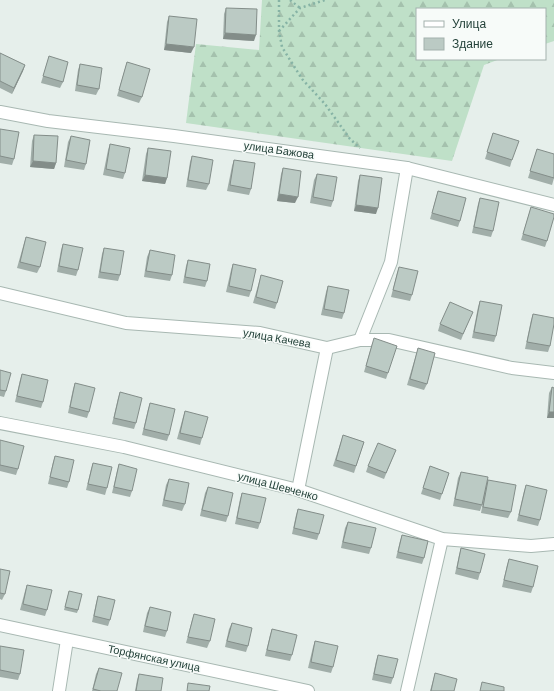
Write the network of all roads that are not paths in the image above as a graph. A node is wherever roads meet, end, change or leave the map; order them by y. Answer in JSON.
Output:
{"nodes":[{"id":1,"x":0,"y":112,"type":"edge"},
{"id":2,"x":406,"y":168,"type":"junction"},
{"id":3,"x":554,"y":205,"type":"edge"},
{"id":4,"x":0,"y":293,"type":"edge"},
{"id":5,"x":360,"y":340,"type":"junction"},
{"id":6,"x":327,"y":348,"type":"junction"},
{"id":7,"x":554,"y":373,"type":"edge"},
{"id":8,"x":0,"y":423,"type":"edge"},
{"id":9,"x":298,"y":490,"type":"junction"},
{"id":10,"x":442,"y":539,"type":"junction"},
{"id":11,"x":554,"y":544,"type":"edge"},
{"id":12,"x":0,"y":625,"type":"edge"},
{"id":13,"x":67,"y":640,"type":"junction"},
{"id":14,"x":59,"y":691,"type":"edge"},
{"id":15,"x":308,"y":691,"type":"edge"},
{"id":16,"x":408,"y":691,"type":"edge"}],
"edges":[{"from":1,"to":2,"type":"street","name":"улица Бажова"},
{"from":2,"to":3,"type":"street","name":"улица Бажова"},
{"from":2,"to":5,"type":"street"},
{"from":4,"to":6,"type":"street","name":"улица Качева"},
{"from":5,"to":6,"type":"street","name":"улица Качева"},
{"from":5,"to":7,"type":"street","name":"улица Качева"},
{"from":6,"to":9,"type":"street"},
{"from":8,"to":9,"type":"street","name":"улица Шевченко"},
{"from":9,"to":10,"type":"street","name":"улица Шевченко"},
{"from":10,"to":11,"type":"street","name":"улица Шевченко"},
{"from":10,"to":16,"type":"street"},
{"from":12,"to":13,"type":"street","name":"Торфянская улица"},
{"from":13,"to":14,"type":"street"},
{"from":13,"to":15,"type":"street","name":"Торфянская улица"}]}
